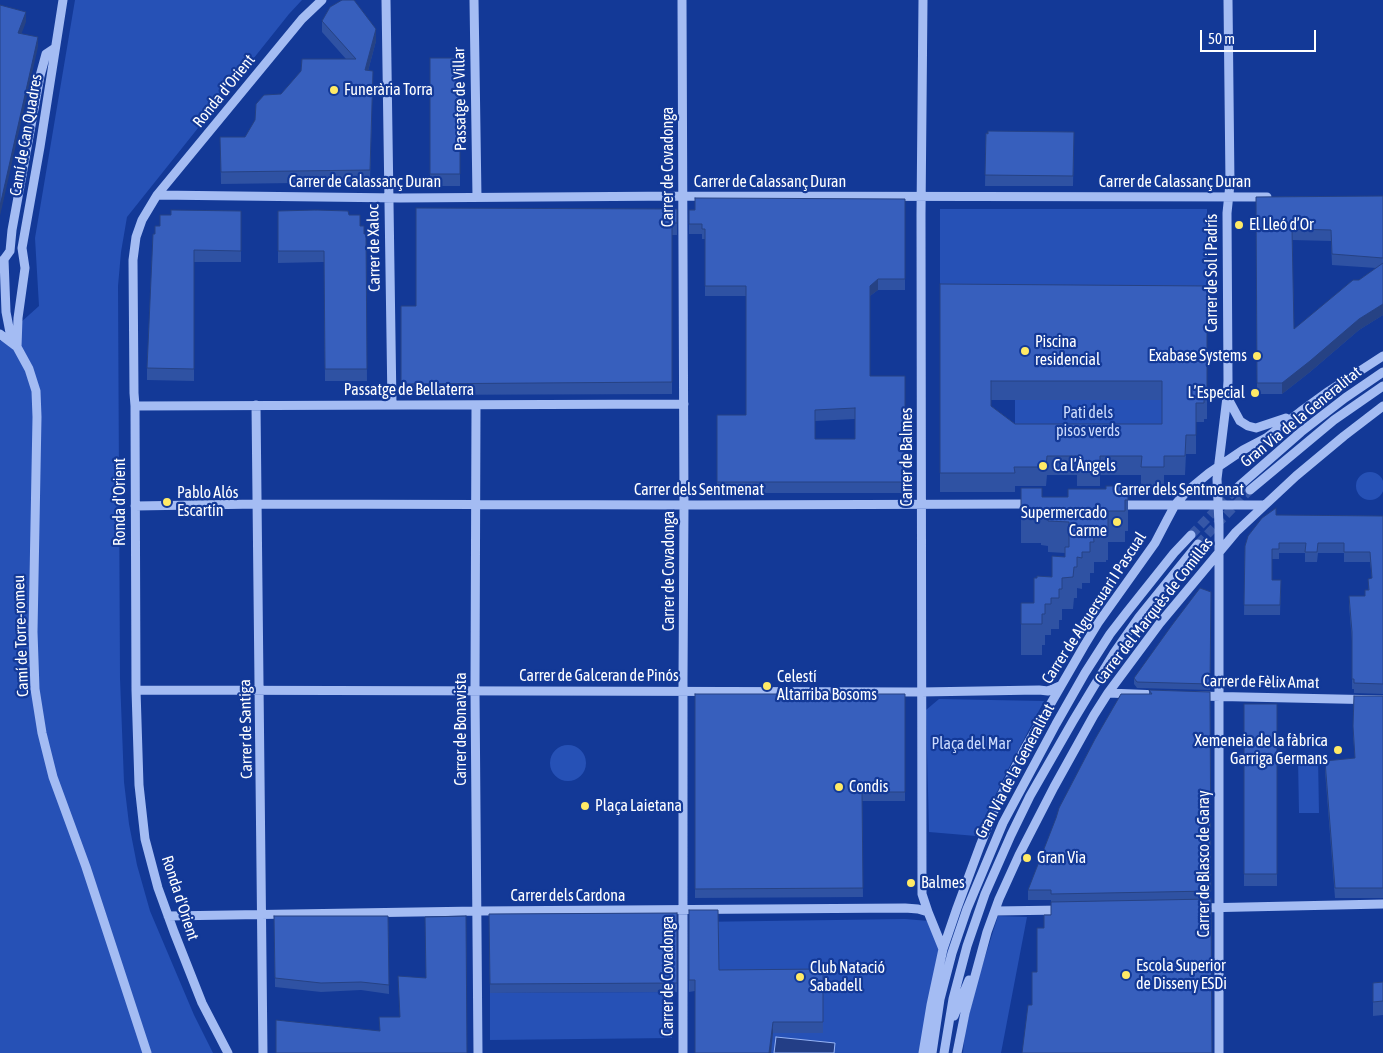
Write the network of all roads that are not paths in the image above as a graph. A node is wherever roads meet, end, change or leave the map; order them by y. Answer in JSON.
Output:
{"nodes":[{"id":1,"x":63,"y":0,"type":"edge"},
{"id":2,"x":322,"y":0,"type":"edge"},
{"id":3,"x":386,"y":0,"type":"edge"},
{"id":4,"x":474,"y":0,"type":"edge"},
{"id":5,"x":682,"y":0,"type":"edge"},
{"id":6,"x":923,"y":0,"type":"edge"},
{"id":7,"x":1228,"y":0,"type":"edge"},
{"id":8,"x":55,"y":48,"type":"junction"},
{"id":9,"x":157,"y":195,"type":"junction"},
{"id":10,"x":684,"y":196,"type":"junction"},
{"id":11,"x":388,"y":197,"type":"junction"},
{"id":12,"x":476,"y":197,"type":"junction"},
{"id":13,"x":922,"y":197,"type":"junction"},
{"id":14,"x":1277,"y":197,"type":"edge"},
{"id":15,"x":1228,"y":198,"type":"junction"},
{"id":16,"x":2,"y":261,"type":"edge"},
{"id":17,"x":0,"y":334,"type":"edge"},
{"id":18,"x":14,"y":345,"type":"junction"},
{"id":19,"x":1383,"y":356,"type":"edge"},
{"id":20,"x":1383,"y":372,"type":"edge"},
{"id":21,"x":1383,"y":386,"type":"edge"},
{"id":22,"x":1227,"y":396,"type":"junction"},
{"id":23,"x":476,"y":404,"type":"junction"},
{"id":24,"x":684,"y":404,"type":"junction"},
{"id":25,"x":256,"y":405,"type":"junction"},
{"id":26,"x":392,"y":405,"type":"junction"},
{"id":27,"x":135,"y":406,"type":"junction"},
{"id":28,"x":1383,"y":406,"type":"edge"},
{"id":29,"x":1300,"y":412,"type":"junction"},
{"id":30,"x":1372,"y":415,"type":"junction"},
{"id":31,"x":1383,"y":418,"type":"edge"},
{"id":32,"x":1218,"y":466,"type":"junction"},
{"id":33,"x":1238,"y":487,"type":"tunnel mouth"},
{"id":34,"x":1250,"y":490,"type":"tunnel mouth"},
{"id":35,"x":1218,"y":494,"type":"joint"},
{"id":36,"x":258,"y":504,"type":"junction"},
{"id":37,"x":476,"y":504,"type":"junction"},
{"id":38,"x":922,"y":504,"type":"junction"},
{"id":39,"x":1044,"y":504,"type":"edge"},
{"id":40,"x":1218,"y":504,"type":"junction"},
{"id":41,"x":684,"y":505,"type":"junction"},
{"id":42,"x":1111,"y":505,"type":"edge"},
{"id":43,"x":1175,"y":505,"type":"junction"},
{"id":44,"x":135,"y":506,"type":"junction"},
{"id":45,"x":1263,"y":506,"type":"junction"},
{"id":46,"x":1191,"y":534,"type":"tunnel mouth"},
{"id":47,"x":1198,"y":544,"type":"tunnel mouth"},
{"id":48,"x":1219,"y":554,"type":"junction"},
{"id":49,"x":1060,"y":686,"type":"junction"},
{"id":50,"x":136,"y":690,"type":"junction"},
{"id":51,"x":260,"y":691,"type":"junction"},
{"id":52,"x":475,"y":691,"type":"junction"},
{"id":53,"x":683,"y":692,"type":"junction"},
{"id":54,"x":922,"y":692,"type":"junction"},
{"id":55,"x":1108,"y":693,"type":"junction"},
{"id":56,"x":1171,"y":695,"type":"edge"},
{"id":57,"x":1189,"y":696,"type":"edge"},
{"id":58,"x":1219,"y":696,"type":"junction"},
{"id":59,"x":1383,"y":700,"type":"edge"},
{"id":60,"x":1383,"y":904,"type":"edge"},
{"id":61,"x":1190,"y":908,"type":"edge"},
{"id":62,"x":1219,"y":908,"type":"junction"},
{"id":63,"x":684,"y":910,"type":"junction"},
{"id":64,"x":995,"y":910,"type":"junction"},
{"id":65,"x":1073,"y":910,"type":"edge"},
{"id":66,"x":478,"y":911,"type":"junction"},
{"id":67,"x":928,"y":912,"type":"junction"},
{"id":68,"x":262,"y":914,"type":"junction"},
{"id":69,"x":168,"y":916,"type":"junction"},
{"id":70,"x":986,"y":936,"type":"junction"},
{"id":71,"x":943,"y":949,"type":"junction"},
{"id":72,"x":947,"y":1035,"type":"junction"},
{"id":73,"x":945,"y":1050,"type":"edge"},
{"id":74,"x":147,"y":1053,"type":"edge"},
{"id":75,"x":228,"y":1053,"type":"edge"},
{"id":76,"x":264,"y":1053,"type":"edge"},
{"id":77,"x":478,"y":1053,"type":"edge"},
{"id":78,"x":683,"y":1053,"type":"edge"},
{"id":79,"x":923,"y":1053,"type":"edge"},
{"id":80,"x":932,"y":1053,"type":"edge"},
{"id":81,"x":958,"y":1053,"type":"edge"},
{"id":82,"x":1219,"y":1053,"type":"edge"}],
"edges":[{"from":1,"to":8,"type":"street","name":"Camí de Can Quadres"},
{"from":2,"to":9,"type":"street","name":"Ronda d'Orient"},
{"from":3,"to":11,"type":"street","name":"Carrer de Xaloc"},
{"from":4,"to":12,"type":"street","name":"Passatge de Villar"},
{"from":5,"to":10,"type":"street","name":"Carrer de Covadonga"},
{"from":6,"to":13,"type":"street","name":"Carrer de Balmes"},
{"from":7,"to":15,"type":"street","name":"Carrer de Sol i Padrís"},
{"from":8,"to":16,"type":"street","name":"Camí de Can Quadres"},
{"from":8,"to":18,"type":"street","name":"Camí de Can Quadres"},
{"from":9,"to":11,"type":"street","name":"Carrer de Calassanç Duran"},
{"from":9,"to":27,"type":"street","name":"Ronda d'Orient"},
{"from":10,"to":12,"type":"street","name":"Carrer de Calassanç Duran"},
{"from":10,"to":13,"type":"street","name":"Carrer de Calassanç Duran"},
{"from":10,"to":24,"type":"street","name":"Carrer de Covadonga"},
{"from":11,"to":12,"type":"street","name":"Carrer de Calassanç Duran"},
{"from":11,"to":26,"type":"street","name":"Carrer de Xaloc"},
{"from":13,"to":15,"type":"street","name":"Carrer de Calassanç Duran"},
{"from":13,"to":38,"type":"street","name":"Carrer de Balmes"},
{"from":14,"to":15,"type":"street","name":"Carrer de Calassanç Duran"},
{"from":15,"to":22,"type":"street","name":"Carrer de Sol i Padrís"},
{"from":16,"to":18,"type":"street","name":"Camí de Can Quadres"},
{"from":17,"to":18,"type":"street","name":"Camí de Torre-romeu"},
{"from":18,"to":74,"type":"street","name":"Camí de Torre-romeu"},
{"from":19,"to":29,"type":"street","name":"Carrer de Alguersuari I Pascual"},
{"from":20,"to":33,"type":"street","name":"Gran Via de la Generalitat"},
{"from":21,"to":34,"type":"street","name":"Gran Via de la Generalitat"},
{"from":22,"to":29,"type":"street","name":"Carrer de Sol i Padrís"},
{"from":22,"to":32,"type":"street","name":"Carrer de Sol i Padrís"},
{"from":23,"to":24,"type":"street","name":"Passatge de Bellaterra"},
{"from":23,"to":26,"type":"street","name":"Passatge de Bellaterra"},
{"from":23,"to":37,"type":"street","name":"Carrer de Bonavista"},
{"from":24,"to":41,"type":"street","name":"Carrer de Covadonga"},
{"from":25,"to":26,"type":"street","name":"Passatge de Bellaterra"},
{"from":25,"to":27,"type":"street","name":"Passatge de Bellaterra"},
{"from":25,"to":36,"type":"street","name":"Carrer de Santiga"},
{"from":27,"to":44,"type":"street","name":"Ronda d'Orient"},
{"from":28,"to":30,"type":"street","name":"Carrer del Marquès de Comillas"},
{"from":29,"to":32,"type":"street","name":"Carrer de Alguersuari I Pascual"},
{"from":30,"to":31,"type":"street"},
{"from":30,"to":45,"type":"street","name":"Carrer del Marquès de Comillas"},
{"from":32,"to":35,"type":"street","name":"Carrer de Sol i Padrís"},
{"from":32,"to":43,"type":"street","name":"Carrer de Alguersuari I Pascual"},
{"from":35,"to":40,"type":"street","name":"Carrer de Blasco de Garay"},
{"from":36,"to":37,"type":"street","name":"Carrer dels Sentmenat"},
{"from":36,"to":44,"type":"street","name":"Carrer dels Sentmenat"},
{"from":36,"to":51,"type":"street","name":"Carrer de Santiga"},
{"from":37,"to":41,"type":"street","name":"Carrer dels Sentmenat"},
{"from":37,"to":52,"type":"street","name":"Carrer de Bonavista"},
{"from":38,"to":39,"type":"street","name":"Carrer dels Sentmenat"},
{"from":38,"to":41,"type":"street","name":"Carrer dels Sentmenat"},
{"from":38,"to":54,"type":"street","name":"Carrer de Balmes"},
{"from":40,"to":43,"type":"street","name":"Carrer dels Sentmenat"},
{"from":40,"to":45,"type":"street","name":"Carrer dels Sentmenat"},
{"from":40,"to":48,"type":"street","name":"Carrer de Blasco de Garay"},
{"from":41,"to":53,"type":"street","name":"Carrer de Covadonga"},
{"from":42,"to":43,"type":"street","name":"Carrer dels Sentmenat"},
{"from":43,"to":49,"type":"street","name":"Carrer de Alguersuari I Pascual"},
{"from":44,"to":50,"type":"street","name":"Ronda d'Orient"},
{"from":45,"to":48,"type":"street","name":"Carrer del Marquès de Comillas"},
{"from":46,"to":80,"type":"street","name":"Gran Via de la Generalitat"},
{"from":47,"to":72,"type":"street","name":"Gran Via de la Generalitat"},
{"from":48,"to":55,"type":"street","name":"Carrer del Marquès de Comillas"},
{"from":48,"to":58,"type":"street","name":"Carrer de Blasco de Garay"},
{"from":49,"to":54,"type":"street","name":"Carrer de Galceran de Pinós"},
{"from":49,"to":71,"type":"street","name":"Carrer de Alguersuari I Pascual"},
{"from":50,"to":51,"type":"street","name":"Carrer de Galceran de Pinós"},
{"from":50,"to":69,"type":"street","name":"Ronda d'Orient"},
{"from":51,"to":52,"type":"street","name":"Carrer de Galceran de Pinós"},
{"from":51,"to":68,"type":"street","name":"Carrer de Santiga"},
{"from":52,"to":53,"type":"street","name":"Carrer de Galceran de Pinós"},
{"from":52,"to":66,"type":"street","name":"Carrer de Bonavista"},
{"from":53,"to":54,"type":"street","name":"Carrer de Galceran de Pinós"},
{"from":53,"to":63,"type":"street","name":"Carrer de Covadonga"},
{"from":54,"to":67,"type":"street","name":"Carrer de Balmes"},
{"from":55,"to":56,"type":"street"},
{"from":55,"to":64,"type":"street","name":"Carrer del Marquès de Comillas"},
{"from":57,"to":58,"type":"street","name":"Carrer de Fèlix Amat"},
{"from":58,"to":59,"type":"street","name":"Carrer de Fèlix Amat"},
{"from":58,"to":62,"type":"street","name":"Carrer de Blasco de Garay"},
{"from":60,"to":62,"type":"street"},
{"from":61,"to":62,"type":"street"},
{"from":62,"to":82,"type":"street","name":"Carrer de Blasco de Garay"},
{"from":63,"to":66,"type":"street","name":"Carrer dels Cardona"},
{"from":63,"to":67,"type":"street","name":"Carrer dels Cardona"},
{"from":63,"to":78,"type":"street","name":"Carrer de Covadonga"},
{"from":64,"to":65,"type":"street"},
{"from":64,"to":70,"type":"street","name":"Carrer del Marquès de Comillas"},
{"from":66,"to":68,"type":"street","name":"Carrer dels Cardona"},
{"from":66,"to":77,"type":"street","name":"Carrer de Bonavista"},
{"from":67,"to":71,"type":"street"},
{"from":68,"to":69,"type":"street","name":"Carrer dels Cardona"},
{"from":68,"to":76,"type":"street","name":"Carrer de Santiga"},
{"from":69,"to":75,"type":"street","name":"Ronda d'Orient"},
{"from":70,"to":72,"type":"street"},
{"from":70,"to":81,"type":"street","name":"Carrer del Marquès de Comillas"},
{"from":71,"to":79,"type":"street","name":"Carrer de Alguersuari I Pascual"},
{"from":72,"to":73,"type":"street","name":"Gran Via de la Generalitat"}]}
